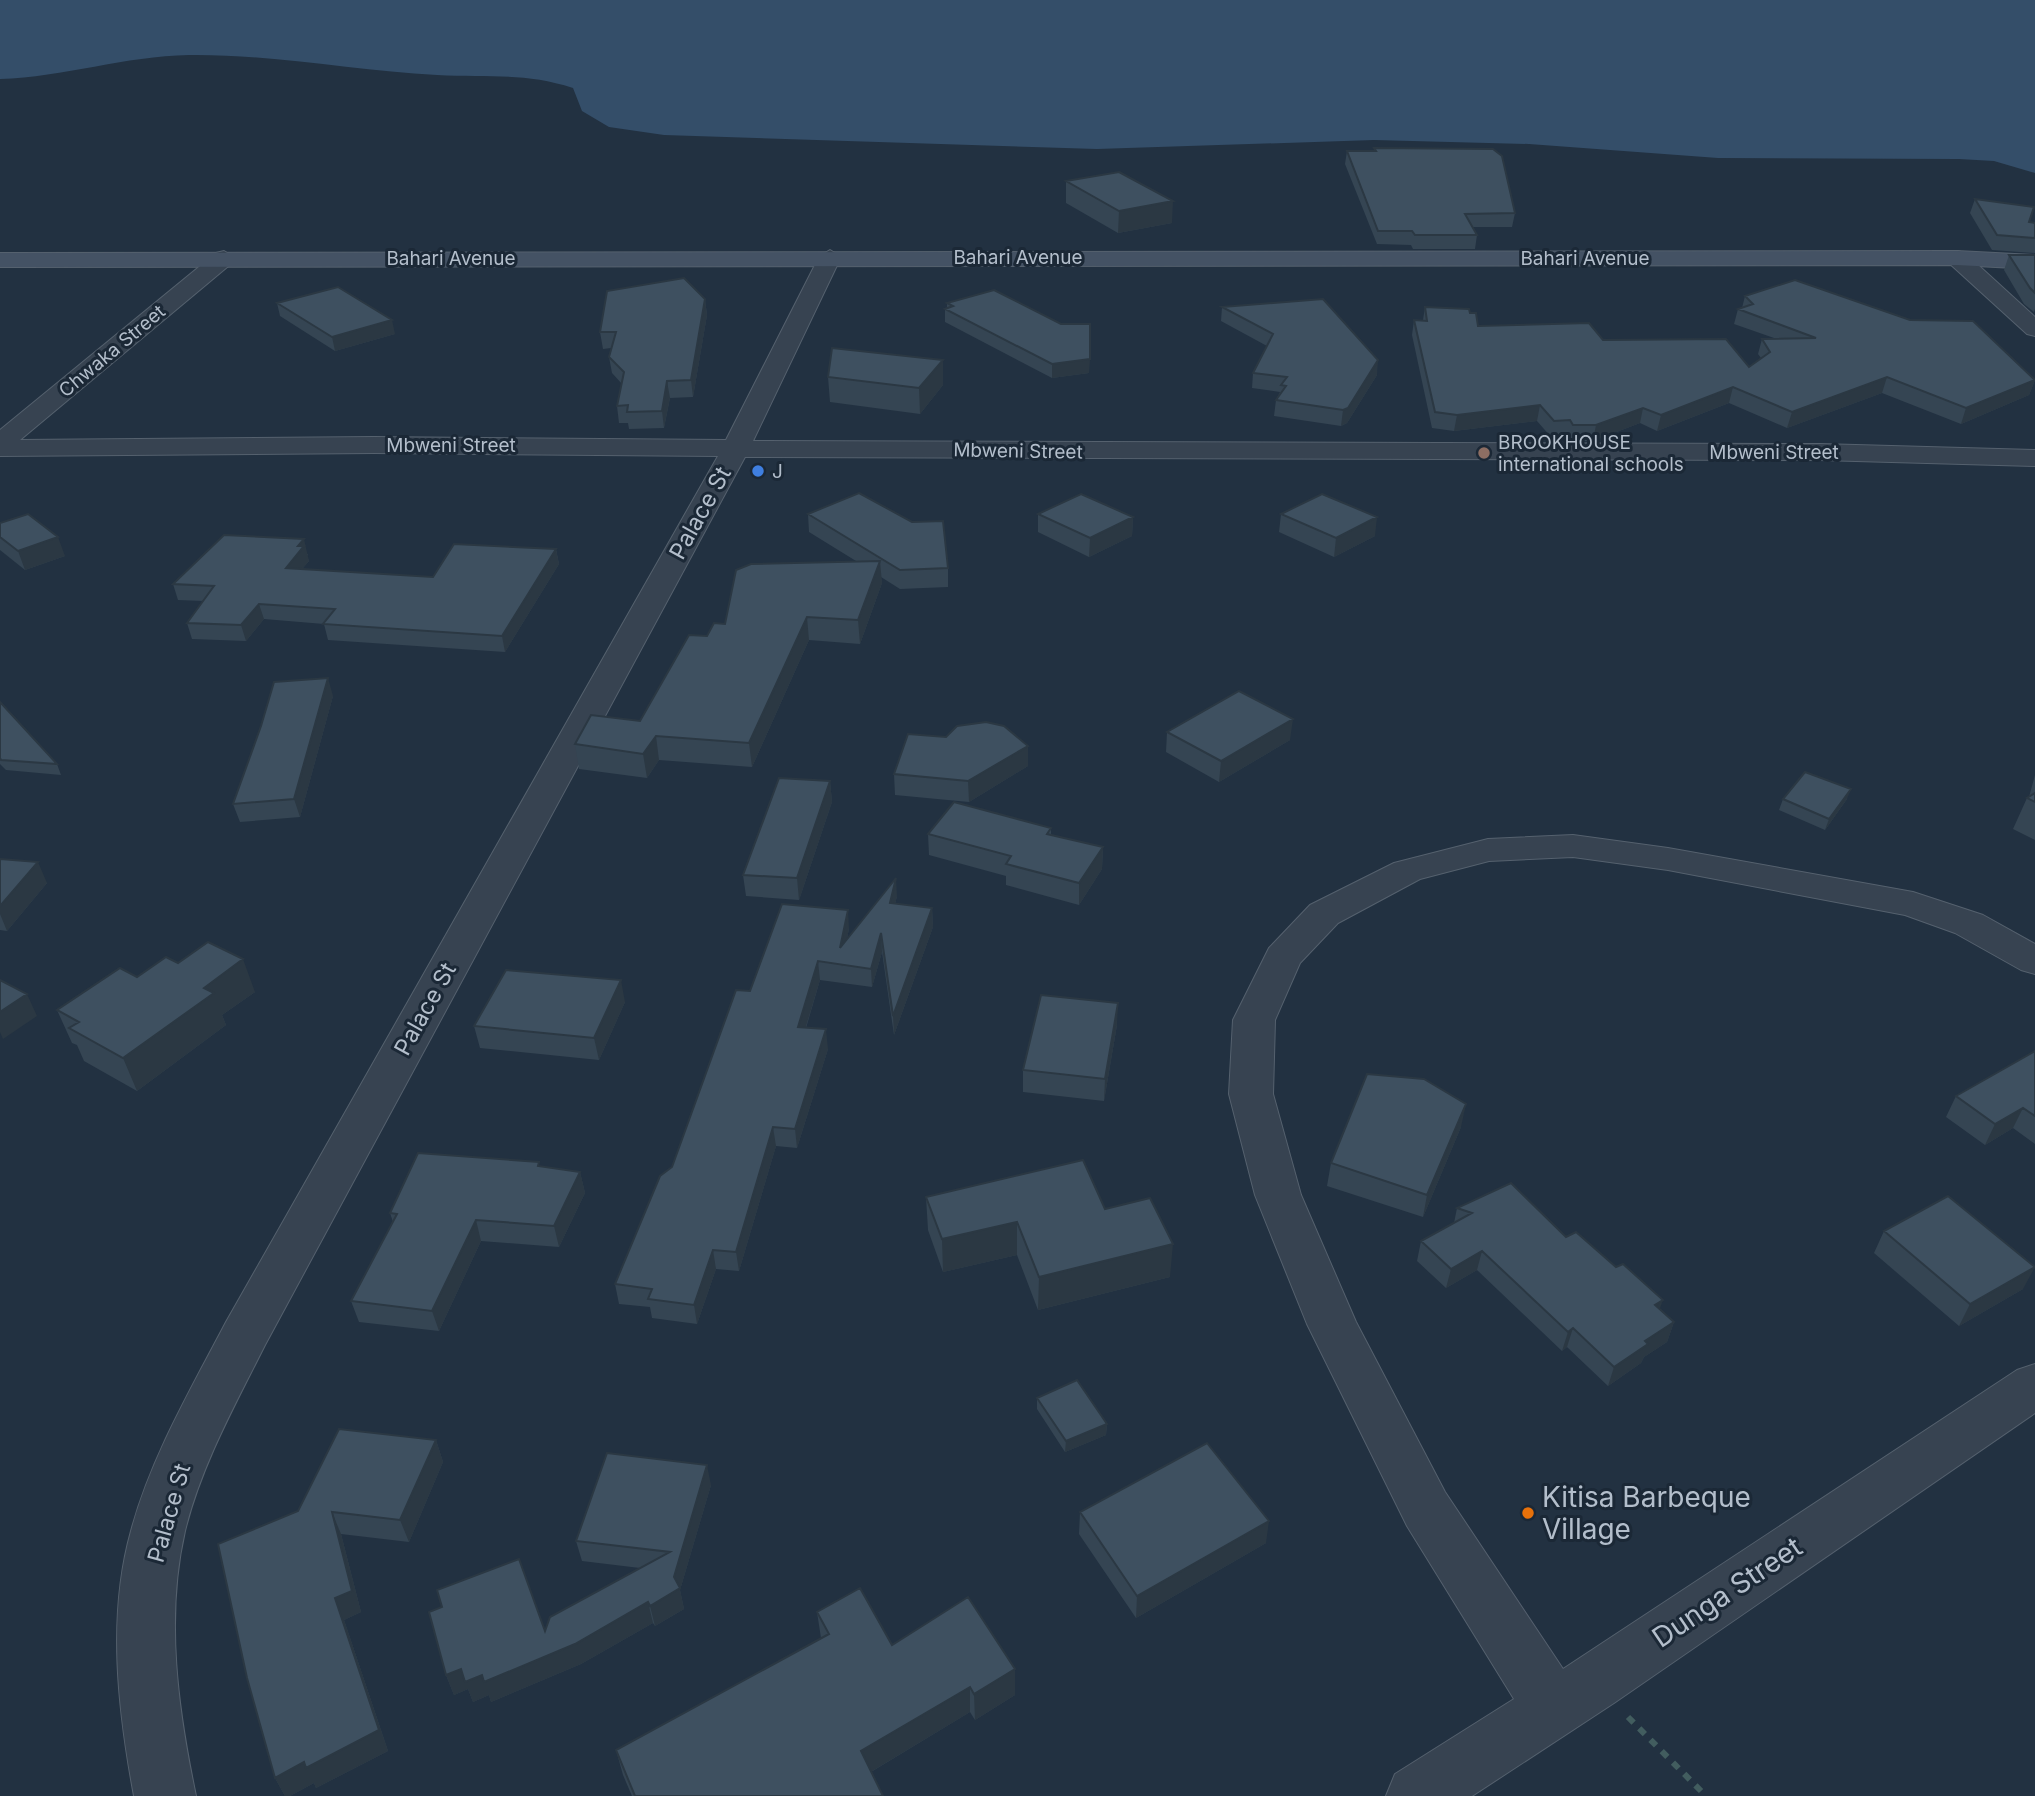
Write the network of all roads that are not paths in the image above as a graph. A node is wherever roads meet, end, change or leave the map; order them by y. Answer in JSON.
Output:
{"nodes":[{"id":1,"x":830,"y":257,"type":"junction"},
{"id":2,"x":224,"y":258,"type":"junction"},
{"id":3,"x":1957,"y":258,"type":"junction"},
{"id":4,"x":0,"y":260,"type":"edge"},
{"id":5,"x":2035,"y":262,"type":"edge"},
{"id":6,"x":2035,"y":329,"type":"edge"},
{"id":7,"x":0,"y":445,"type":"edge"},
{"id":8,"x":736,"y":448,"type":"junction"},
{"id":9,"x":2035,"y":458,"type":"edge"},
{"id":10,"x":2035,"y":961,"type":"edge"},
{"id":11,"x":2035,"y":1385,"type":"edge"},
{"id":12,"x":1574,"y":1695,"type":"junction"},
{"id":13,"x":165,"y":1796,"type":"edge"},
{"id":14,"x":1417,"y":1796,"type":"edge"}],
"edges":[{"from":1,"to":2,"type":"street","name":"Bahari Avenue"},
{"from":1,"to":3,"type":"street","name":"Bahari Avenue"},
{"from":1,"to":8,"type":"street","name":"Palace St"},
{"from":2,"to":4,"type":"street","name":"Bahari Avenue"},
{"from":2,"to":7,"type":"street","name":"Chwaka Street"},
{"from":3,"to":5,"type":"street","name":"Bahari Avenue"},
{"from":3,"to":6,"type":"street"},
{"from":7,"to":8,"type":"street","name":"Mbweni Street"},
{"from":8,"to":9,"type":"street","name":"Mbweni Street"},
{"from":8,"to":13,"type":"street","name":"Palace St"},
{"from":10,"to":12,"type":"street"},
{"from":11,"to":12,"type":"street","name":"Dunga Street"},
{"from":12,"to":14,"type":"street","name":"Dunga Street"}]}
